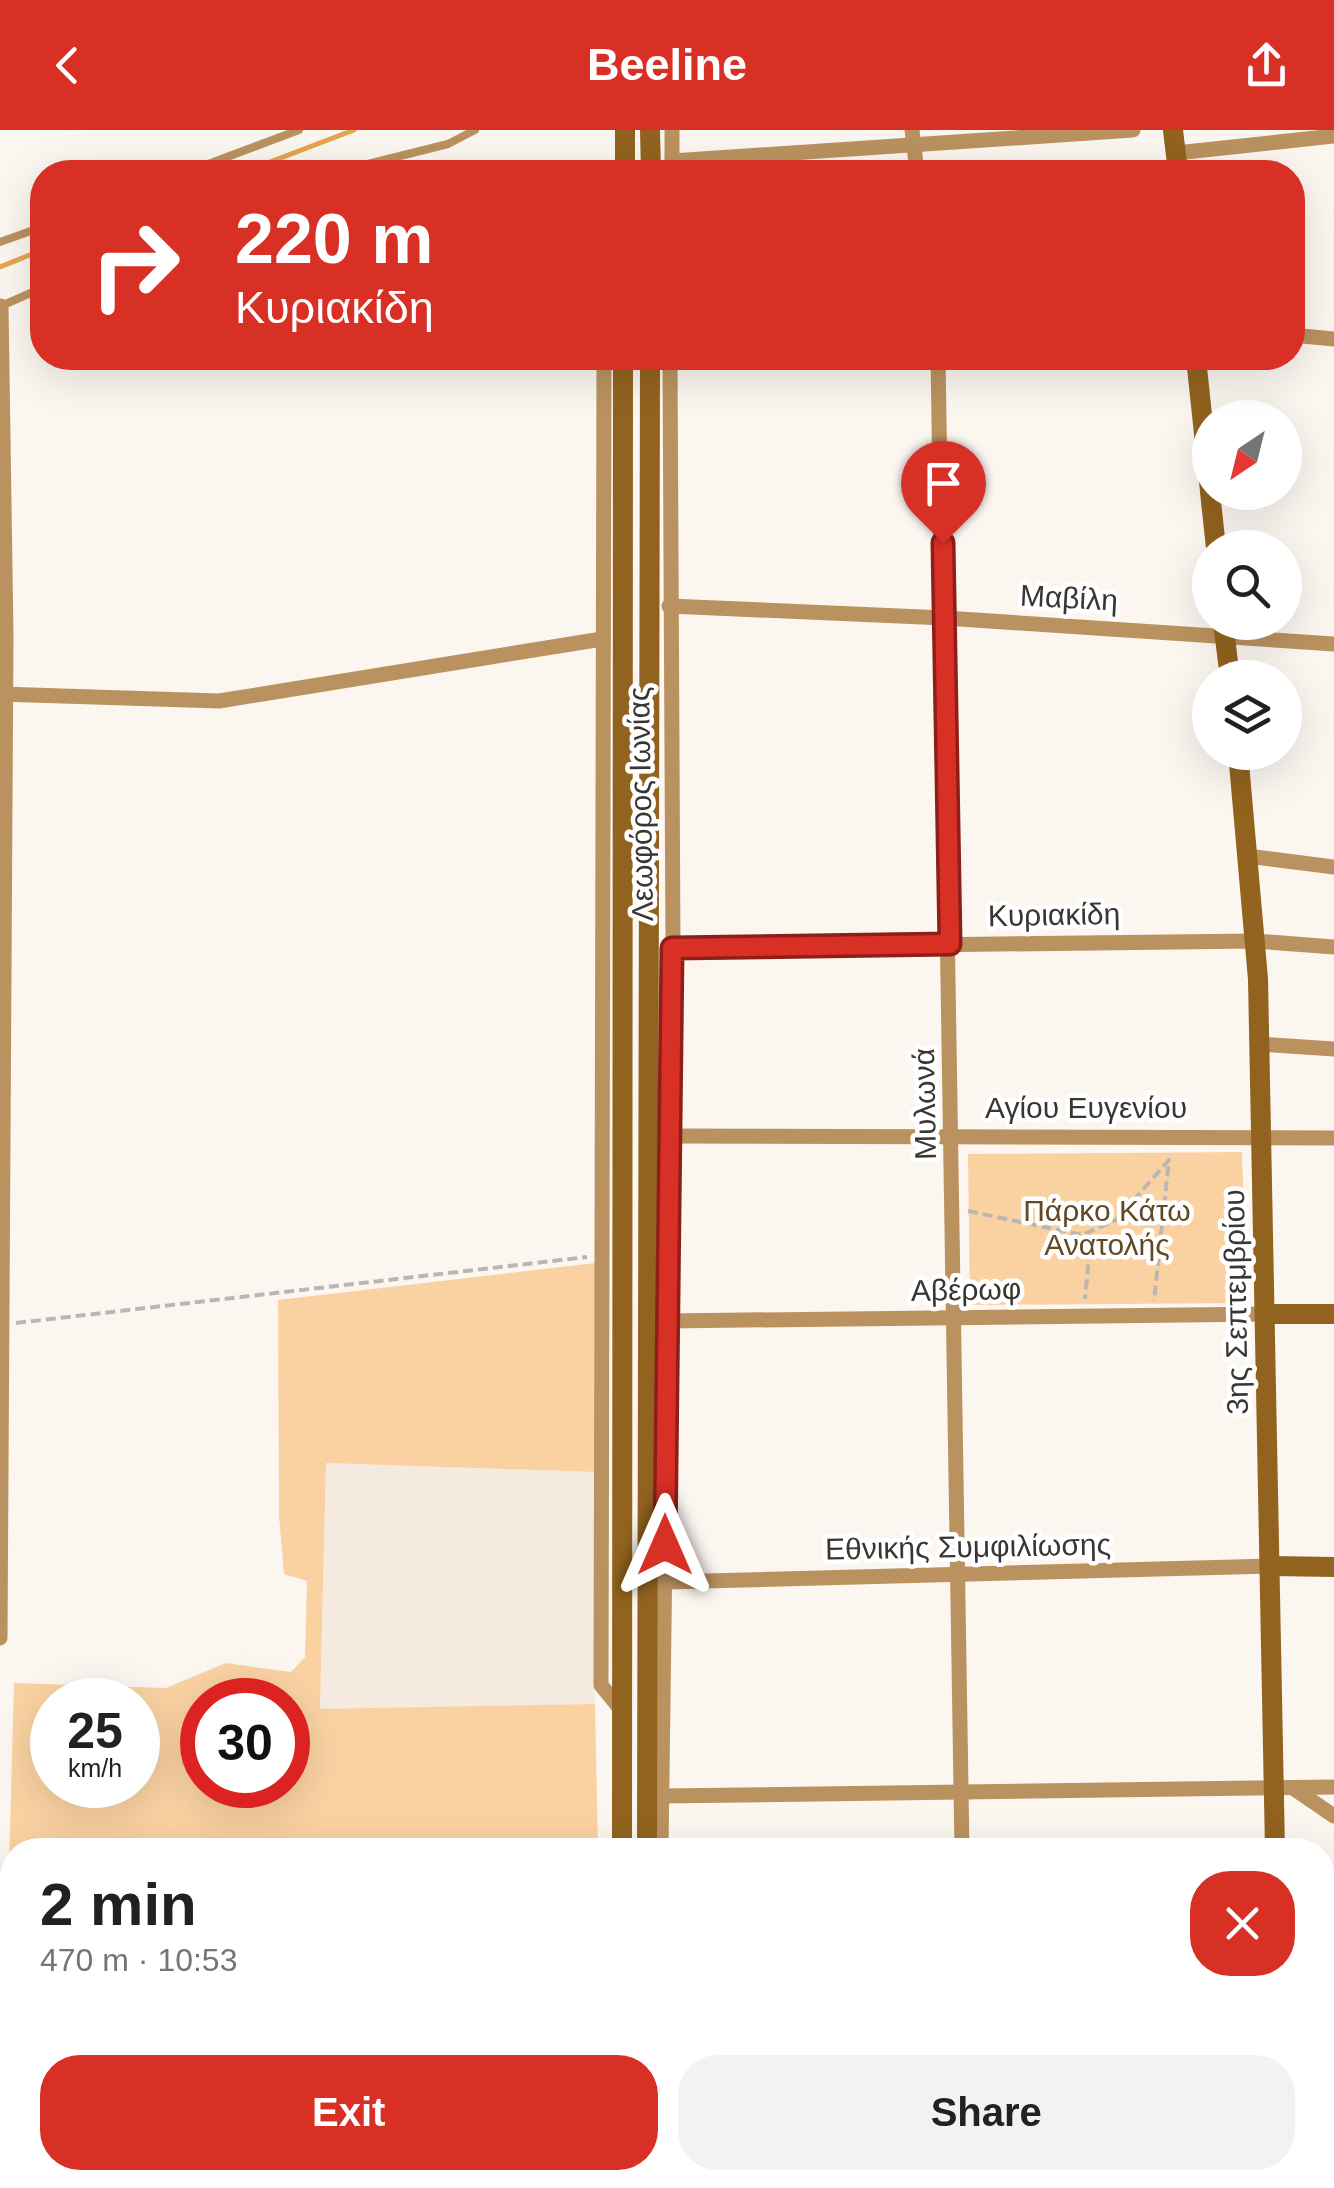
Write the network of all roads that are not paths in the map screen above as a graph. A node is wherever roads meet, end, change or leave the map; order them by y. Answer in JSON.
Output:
{"nodes":[{"id":1,"x":298,"y":130,"type":"edge"},
{"id":2,"x":475,"y":130,"type":"edge"},
{"id":3,"x":625,"y":130,"type":"edge"},
{"id":4,"x":650,"y":130,"type":"edge"},
{"id":5,"x":672,"y":130,"type":"edge"},
{"id":6,"x":1132,"y":130,"type":"edge"},
{"id":7,"x":1174,"y":130,"type":"edge"},
{"id":8,"x":1334,"y":136,"type":"edge"},
{"id":9,"x":913,"y":137,"type":"edge"},
{"id":10,"x":219,"y":160,"type":"edge"},
{"id":11,"x":384,"y":160,"type":"edge"},
{"id":12,"x":625,"y":160,"type":"edge"},
{"id":13,"x":651,"y":160,"type":"edge"},
{"id":14,"x":672,"y":160,"type":"edge"},
{"id":15,"x":728,"y":160,"type":"edge"},
{"id":16,"x":1177,"y":160,"type":"edge"},
{"id":17,"x":1189,"y":160,"type":"edge"},
{"id":18,"x":30,"y":231,"type":"edge"},
{"id":19,"x":0,"y":242,"type":"edge"},
{"id":20,"x":30,"y":293,"type":"edge"},
{"id":21,"x":1,"y":306,"type":"edge"},
{"id":22,"x":1305,"y":336,"type":"edge"},
{"id":23,"x":1334,"y":339,"type":"edge"},
{"id":24,"x":604,"y":370,"type":"edge"},
{"id":25,"x":623,"y":370,"type":"edge"},
{"id":26,"x":663,"y":370,"type":"edge"},
{"id":27,"x":663,"y":370,"type":"edge"},
{"id":28,"x":938,"y":370,"type":"edge"},
{"id":29,"x":1197,"y":370,"type":"edge"},
{"id":30,"x":1200,"y":400,"type":"edge"},
{"id":31,"x":670,"y":606,"type":"junction"},
{"id":32,"x":945,"y":618,"type":"junction"},
{"id":33,"x":1192,"y":627,"type":"edge"},
{"id":34,"x":602,"y":639,"type":"junction"},
{"id":35,"x":1302,"y":639,"type":"edge"},
{"id":36,"x":1334,"y":644,"type":"edge"},
{"id":37,"x":3,"y":694,"type":"edge"},
{"id":38,"x":1240,"y":770,"type":"edge"},
{"id":39,"x":1248,"y":856,"type":"junction"},
{"id":40,"x":1334,"y":867,"type":"edge"},
{"id":41,"x":1256,"y":941,"type":"junction"},
{"id":42,"x":950,"y":944,"type":"junction"},
{"id":43,"x":1334,"y":947,"type":"edge"},
{"id":44,"x":672,"y":948,"type":"junction"},
{"id":45,"x":1259,"y":1044,"type":"junction"},
{"id":46,"x":1334,"y":1049,"type":"edge"},
{"id":47,"x":1262,"y":1135,"type":"junction"},
{"id":48,"x":670,"y":1136,"type":"junction"},
{"id":49,"x":953,"y":1136,"type":"junction"},
{"id":50,"x":1334,"y":1138,"type":"edge"},
{"id":51,"x":1267,"y":1314,"type":"junction"},
{"id":52,"x":1334,"y":1314,"type":"edge"},
{"id":53,"x":955,"y":1318,"type":"junction"},
{"id":54,"x":666,"y":1322,"type":"junction"},
{"id":55,"x":1,"y":1325,"type":"edge"},
{"id":56,"x":1272,"y":1566,"type":"junction"},
{"id":57,"x":1334,"y":1567,"type":"edge"},
{"id":58,"x":958,"y":1574,"type":"junction"},
{"id":59,"x":665,"y":1582,"type":"junction"},
{"id":60,"x":0,"y":1638,"type":"edge"},
{"id":61,"x":622,"y":1712,"type":"junction"},
{"id":62,"x":1334,"y":1787,"type":"edge"},
{"id":63,"x":1284,"y":1789,"type":"junction"},
{"id":64,"x":961,"y":1792,"type":"junction"},
{"id":65,"x":662,"y":1796,"type":"junction"},
{"id":66,"x":1334,"y":1816,"type":"edge"},
{"id":67,"x":622,"y":1838,"type":"edge"},
{"id":68,"x":647,"y":1838,"type":"edge"},
{"id":69,"x":661,"y":1838,"type":"edge"},
{"id":70,"x":962,"y":1838,"type":"edge"},
{"id":71,"x":1277,"y":1838,"type":"edge"}],
"edges":[{"from":1,"to":10,"type":"lane"},
{"from":2,"to":11,"type":"lane"},
{"from":3,"to":12,"type":"street"},
{"from":4,"to":13,"type":"street"},
{"from":5,"to":14,"type":"street"},
{"from":6,"to":9,"type":"street"},
{"from":7,"to":16,"type":"street"},
{"from":8,"to":17,"type":"street"},
{"from":9,"to":15,"type":"street"},
{"from":18,"to":19,"type":"lane"},
{"from":20,"to":21,"type":"lane"},
{"from":21,"to":37,"type":"street"},
{"from":22,"to":23,"type":"street"},
{"from":24,"to":34,"type":"street","name":"Λεωφόρος Ιωνίας"},
{"from":25,"to":61,"type":"street","name":"Λεωφόρος Ιωνίας"},
{"from":26,"to":31,"type":"street","name":"Λεωφόρος Ιωνίας"},
{"from":27,"to":68,"type":"street","name":"Λεωφόρος Ιωνίας"},
{"from":28,"to":32,"type":"street","name":"Μυλωνά"},
{"from":29,"to":30,"type":"street"},
{"from":31,"to":32,"type":"street","name":"Μαβίλη"},
{"from":31,"to":44,"type":"street","name":"Λεωφόρος Ιωνίας"},
{"from":32,"to":33,"type":"street","name":"Μαβίλη"},
{"from":32,"to":42,"type":"street","name":"Μυλωνά"},
{"from":34,"to":37,"type":"street"},
{"from":34,"to":61,"type":"street","name":"Λεωφόρος Ιωνίας"},
{"from":35,"to":36,"type":"street","name":"Μαβίλη"},
{"from":37,"to":55,"type":"street"},
{"from":38,"to":39,"type":"street","name":"3ης Σεπτεμβρίου"},
{"from":39,"to":40,"type":"street"},
{"from":39,"to":41,"type":"street","name":"3ης Σεπτεμβρίου"},
{"from":41,"to":42,"type":"street","name":"Κυριακίδη"},
{"from":41,"to":43,"type":"street","name":"Κυριακίδη"},
{"from":41,"to":45,"type":"street","name":"3ης Σεπτεμβρίου"},
{"from":42,"to":44,"type":"street","name":"Κυριακίδη"},
{"from":42,"to":49,"type":"street","name":"Μυλωνά"},
{"from":44,"to":48,"type":"street","name":"Λεωφόρος Ιωνίας"},
{"from":45,"to":46,"type":"street"},
{"from":45,"to":47,"type":"street","name":"3ης Σεπτεμβρίου"},
{"from":47,"to":49,"type":"street","name":"Αγίου Ευγενίου"},
{"from":47,"to":50,"type":"street","name":"Αγίου Ευγενίου"},
{"from":47,"to":51,"type":"street","name":"3ης Σεπτεμβρίου"},
{"from":48,"to":49,"type":"street","name":"Αγίου Ευγενίου"},
{"from":48,"to":54,"type":"street","name":"Λεωφόρος Ιωνίας"},
{"from":49,"to":53,"type":"street","name":"Μυλωνά"},
{"from":51,"to":52,"type":"street"},
{"from":51,"to":53,"type":"street","name":"Αβέρωφ"},
{"from":51,"to":56,"type":"street","name":"3ης Σεπτεμβρίου"},
{"from":53,"to":54,"type":"street","name":"Αβέρωφ"},
{"from":53,"to":58,"type":"street","name":"Μυλωνά"},
{"from":54,"to":59,"type":"street","name":"Λεωφόρος Ιωνίας"},
{"from":55,"to":60,"type":"street"},
{"from":56,"to":57,"type":"street"},
{"from":56,"to":58,"type":"street","name":"Εθνικής Συμφιλίωσης"},
{"from":56,"to":63,"type":"street","name":"3ης Σεπτεμβρίου"},
{"from":58,"to":59,"type":"street","name":"Εθνικής Συμφιλίωσης"},
{"from":58,"to":64,"type":"street","name":"Μυλωνά"},
{"from":59,"to":65,"type":"street","name":"Λεωφόρος Ιωνίας"},
{"from":61,"to":67,"type":"street","name":"Λεωφόρος Ιωνίας"},
{"from":62,"to":63,"type":"street"},
{"from":63,"to":64,"type":"street"},
{"from":63,"to":66,"type":"street"},
{"from":63,"to":71,"type":"street","name":"3ης Σεπτεμβρίου"},
{"from":64,"to":65,"type":"street"},
{"from":64,"to":70,"type":"street","name":"Μυλωνά"},
{"from":65,"to":69,"type":"street","name":"Λεωφόρος Ιωνίας"}]}
